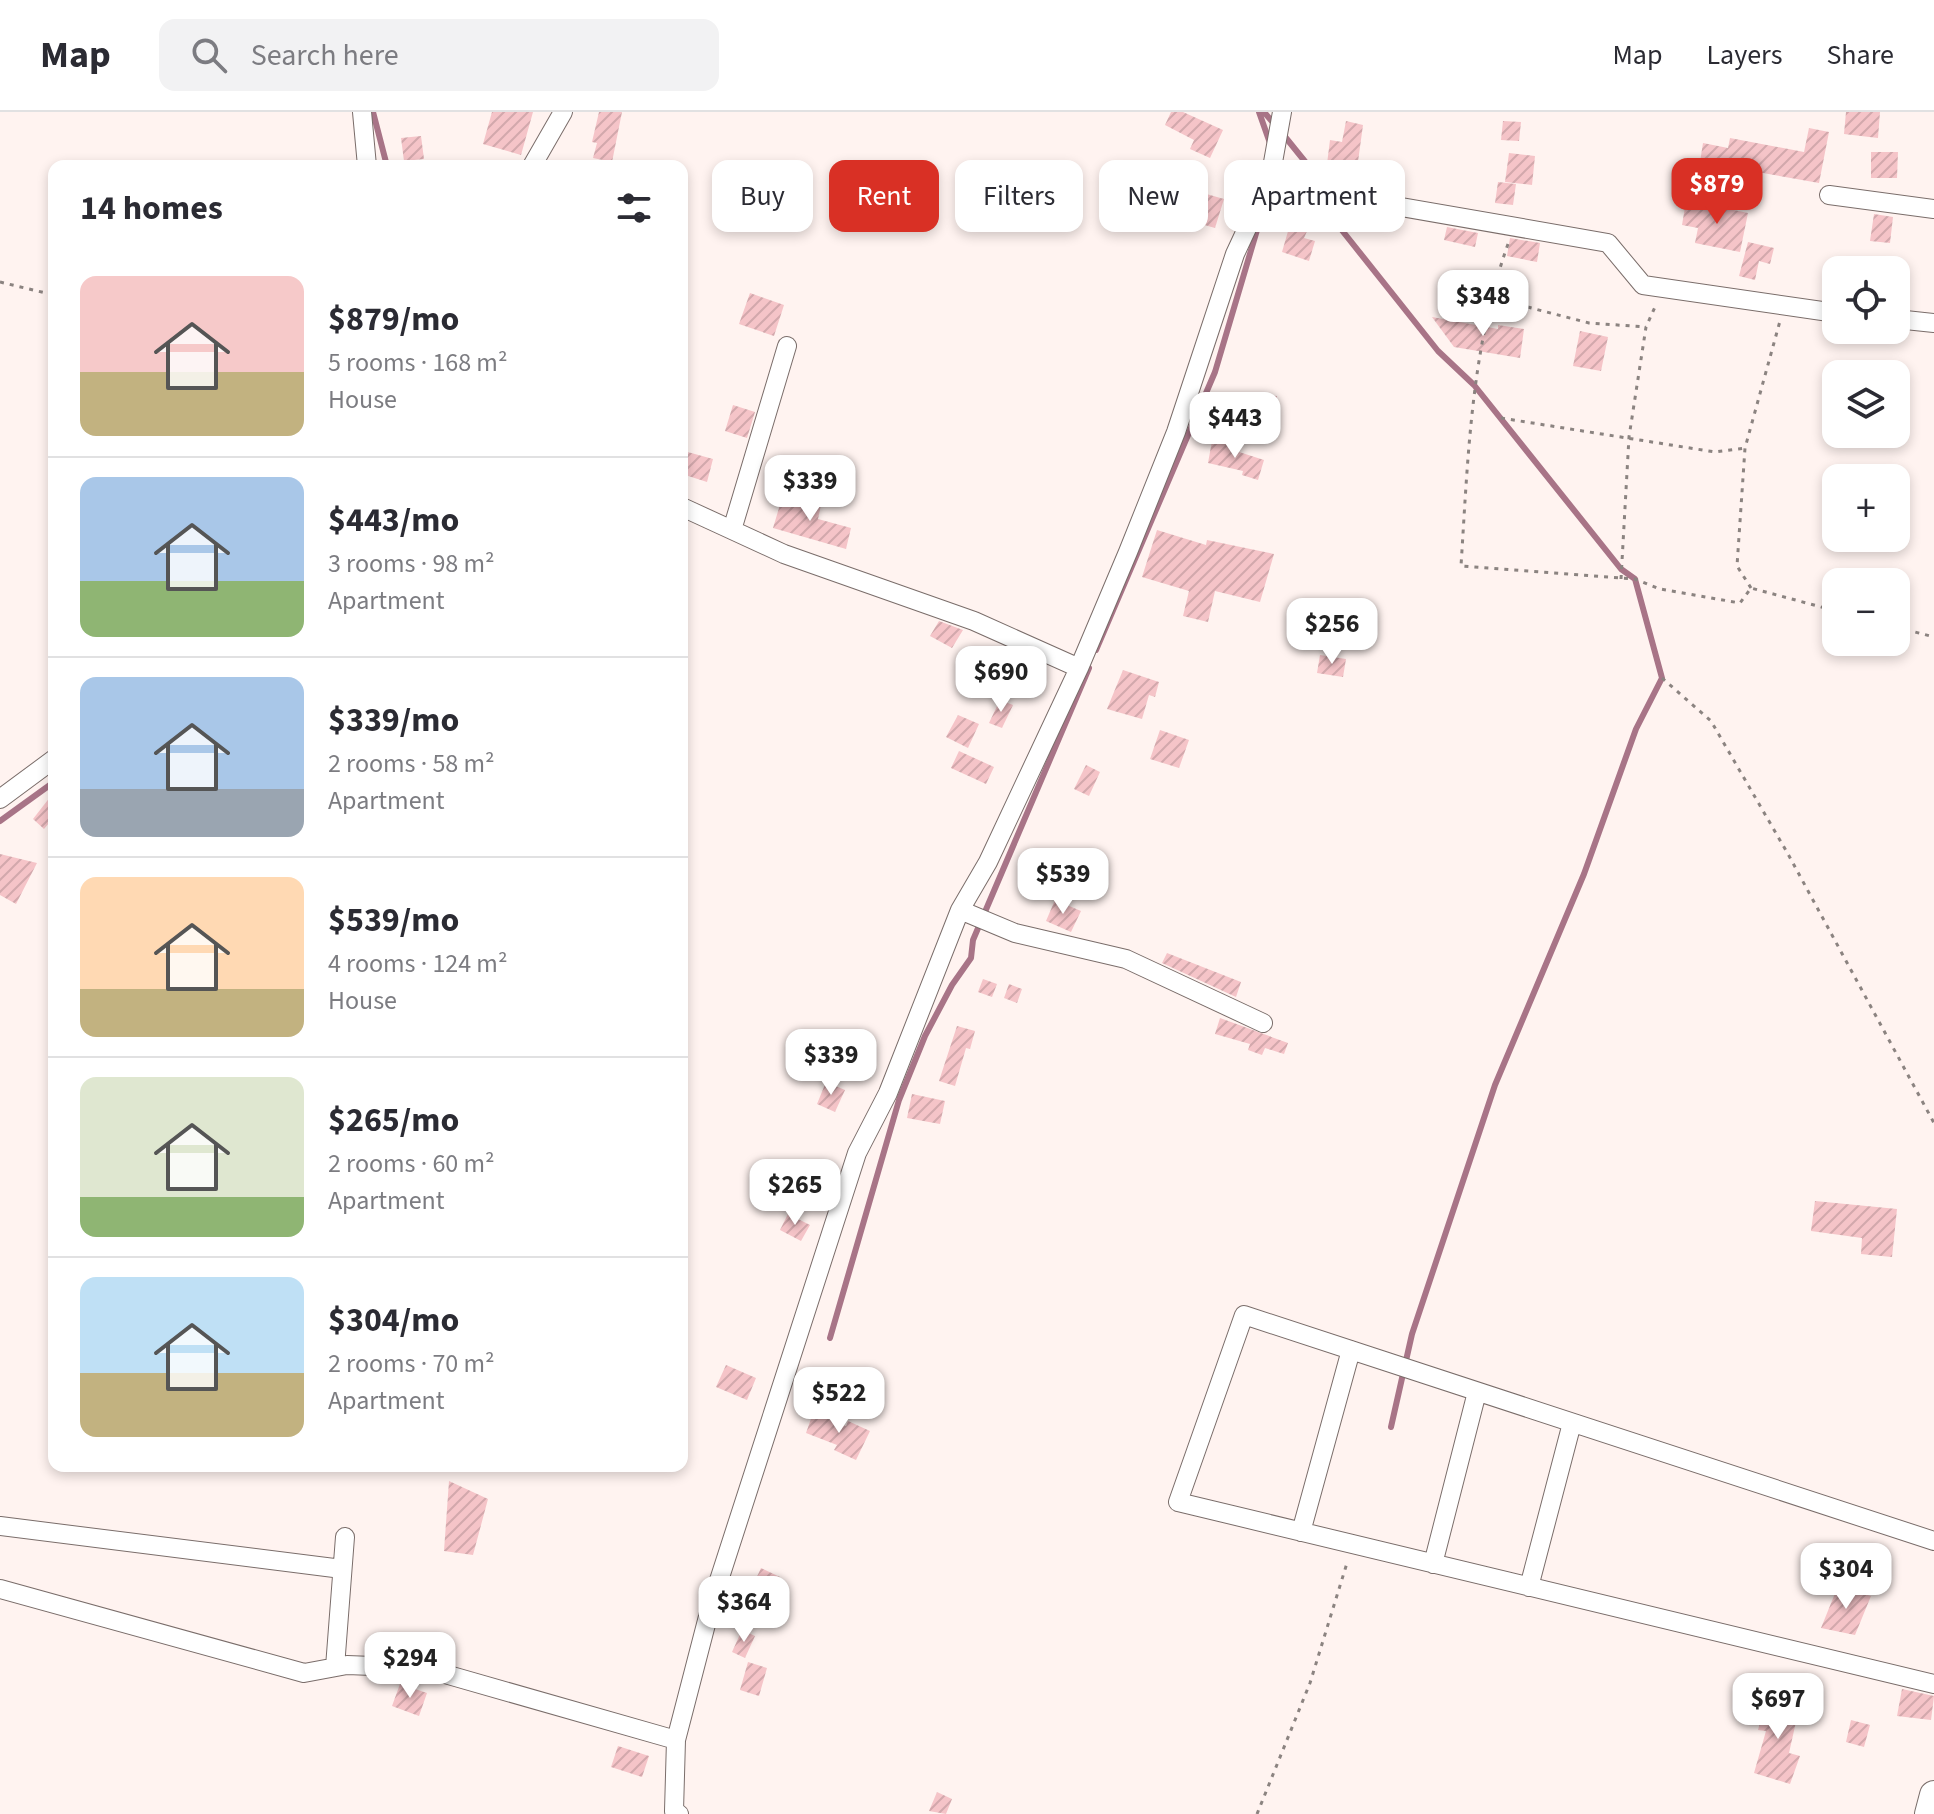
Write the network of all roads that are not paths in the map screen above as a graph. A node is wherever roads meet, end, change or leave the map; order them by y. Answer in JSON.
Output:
{"nodes":[{"id":1,"x":362,"y":112,"type":"edge"},
{"id":2,"x":563,"y":112,"type":"edge"},
{"id":3,"x":1282,"y":112,"type":"edge"},
{"id":4,"x":366,"y":160,"type":"edge"},
{"id":5,"x":535,"y":160,"type":"edge"},
{"id":6,"x":1273,"y":160,"type":"edge"},
{"id":7,"x":1829,"y":195,"type":"dead end"},
{"id":8,"x":1405,"y":207,"type":"edge"},
{"id":9,"x":1934,"y":209,"type":"edge"},
{"id":10,"x":1245,"y":232,"type":"edge"},
{"id":11,"x":1822,"y":311,"type":"edge"},
{"id":12,"x":1910,"y":320,"type":"edge"},
{"id":13,"x":1934,"y":323,"type":"edge"},
{"id":14,"x":787,"y":346,"type":"dead end"},
{"id":15,"x":688,"y":510,"type":"edge"},
{"id":16,"x":732,"y":530,"type":"junction"},
{"id":17,"x":1079,"y":668,"type":"junction"},
{"id":18,"x":48,"y":763,"type":"edge"},
{"id":19,"x":0,"y":799,"type":"edge"},
{"id":20,"x":960,"y":910,"type":"junction"},
{"id":21,"x":1263,"y":1023,"type":"dead end"},
{"id":22,"x":1351,"y":1350,"type":"junction"},
{"id":23,"x":1477,"y":1392,"type":"junction"},
{"id":24,"x":1572,"y":1423,"type":"junction"},
{"id":25,"x":0,"y":1526,"type":"edge"},
{"id":26,"x":1301,"y":1532,"type":"junction"},
{"id":27,"x":345,"y":1537,"type":"dead end"},
{"id":28,"x":1934,"y":1541,"type":"edge"},
{"id":29,"x":1433,"y":1564,"type":"junction"},
{"id":30,"x":342,"y":1569,"type":"junction"},
{"id":31,"x":1529,"y":1587,"type":"junction"},
{"id":32,"x":0,"y":1589,"type":"edge"},
{"id":33,"x":335,"y":1667,"type":"junction"},
{"id":34,"x":1934,"y":1684,"type":"edge"},
{"id":35,"x":676,"y":1740,"type":"junction"},
{"id":36,"x":1934,"y":1795,"type":"edge"},
{"id":37,"x":679,"y":1814,"type":"edge"},
{"id":38,"x":1929,"y":1814,"type":"edge"}],
"edges":[{"from":1,"to":4,"type":"street"},
{"from":2,"to":5,"type":"street"},
{"from":3,"to":6,"type":"street"},
{"from":7,"to":9,"type":"street"},
{"from":8,"to":11,"type":"street"},
{"from":10,"to":17,"type":"street"},
{"from":12,"to":13,"type":"street"},
{"from":14,"to":16,"type":"street"},
{"from":15,"to":16,"type":"street"},
{"from":16,"to":17,"type":"street"},
{"from":17,"to":20,"type":"street"},
{"from":18,"to":19,"type":"street"},
{"from":20,"to":21,"type":"street"},
{"from":20,"to":35,"type":"street"},
{"from":22,"to":23,"type":"street"},
{"from":22,"to":26,"type":"street"},
{"from":22,"to":26,"type":"street"},
{"from":23,"to":24,"type":"street"},
{"from":23,"to":29,"type":"street"},
{"from":24,"to":28,"type":"street"},
{"from":24,"to":31,"type":"street"},
{"from":25,"to":30,"type":"street"},
{"from":26,"to":29,"type":"street"},
{"from":27,"to":30,"type":"street"},
{"from":29,"to":31,"type":"street"},
{"from":30,"to":33,"type":"street"},
{"from":31,"to":34,"type":"street"},
{"from":32,"to":33,"type":"street"},
{"from":33,"to":35,"type":"street"},
{"from":35,"to":37,"type":"street"},
{"from":36,"to":38,"type":"main road"}]}
